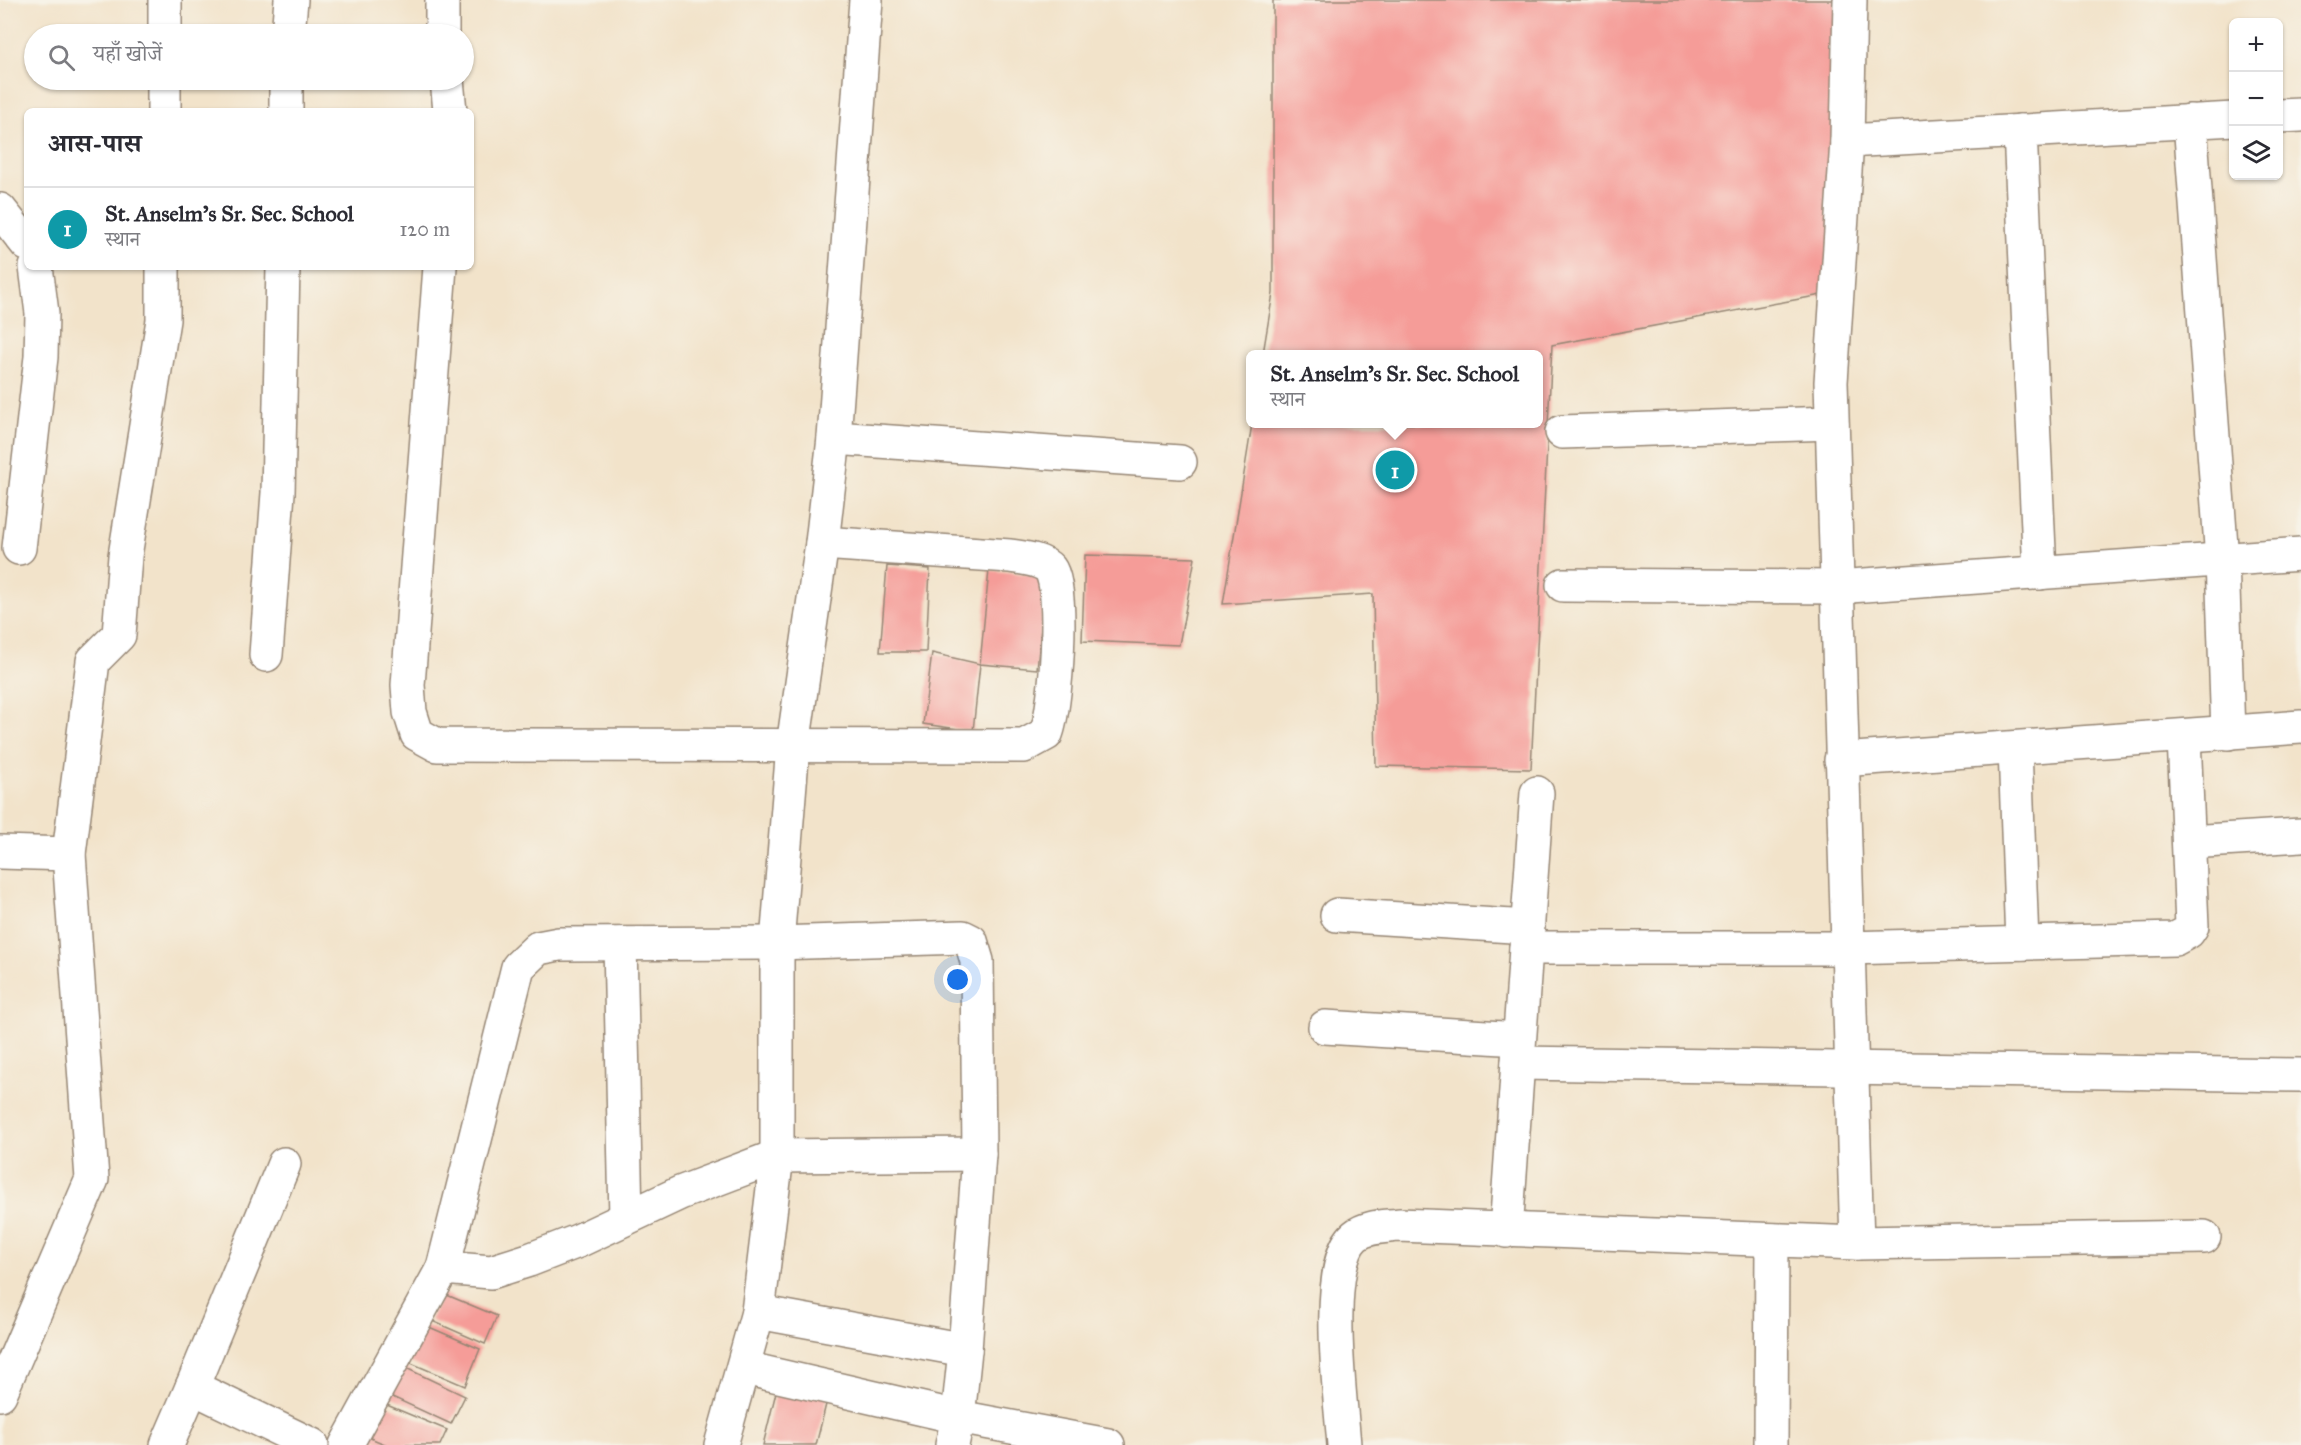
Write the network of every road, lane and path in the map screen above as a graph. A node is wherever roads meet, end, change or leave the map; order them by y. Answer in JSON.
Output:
{"nodes":[{"id":1,"x":165,"y":0,"type":"edge"},
{"id":2,"x":291,"y":0,"type":"edge"},
{"id":3,"x":442,"y":0,"type":"edge"},
{"id":4,"x":866,"y":0,"type":"edge"},
{"id":5,"x":1850,"y":0,"type":"edge"},
{"id":6,"x":165,"y":24,"type":"edge"},
{"id":7,"x":289,"y":24,"type":"edge"},
{"id":8,"x":442,"y":24,"type":"edge"},
{"id":9,"x":164,"y":90,"type":"edge"},
{"id":10,"x":286,"y":90,"type":"edge"},
{"id":11,"x":448,"y":90,"type":"edge"},
{"id":12,"x":164,"y":108,"type":"edge"},
{"id":13,"x":286,"y":108,"type":"edge"},
{"id":14,"x":450,"y":108,"type":"edge"},
{"id":15,"x":2301,"y":115,"type":"edge"},
{"id":16,"x":2283,"y":116,"type":"edge"},
{"id":17,"x":2229,"y":119,"type":"edge"},
{"id":18,"x":2190,"y":122,"type":"junction"},
{"id":19,"x":2020,"y":131,"type":"junction"},
{"id":20,"x":1847,"y":141,"type":"junction"},
{"id":21,"x":0,"y":210,"type":"edge"},
{"id":22,"x":24,"y":240,"type":"edge"},
{"id":23,"x":36,"y":270,"type":"edge"},
{"id":24,"x":163,"y":270,"type":"edge"},
{"id":25,"x":283,"y":270,"type":"edge"},
{"id":26,"x":440,"y":270,"type":"edge"},
{"id":27,"x":1832,"y":423,"type":"junction"},
{"id":28,"x":1562,"y":432,"type":"dead end"},
{"id":29,"x":834,"y":438,"type":"junction"},
{"id":30,"x":1180,"y":462,"type":"dead end"},
{"id":31,"x":822,"y":543,"type":"junction"},
{"id":32,"x":19,"y":548,"type":"dead end"},
{"id":33,"x":2301,"y":554,"type":"edge"},
{"id":34,"x":2222,"y":560,"type":"junction"},
{"id":35,"x":2040,"y":573,"type":"junction"},
{"id":36,"x":1563,"y":585,"type":"dead end"},
{"id":37,"x":1836,"y":587,"type":"junction"},
{"id":38,"x":266,"y":655,"type":"dead end"},
{"id":39,"x":2301,"y":727,"type":"edge"},
{"id":40,"x":2228,"y":733,"type":"junction"},
{"id":41,"x":2184,"y":736,"type":"junction"},
{"id":42,"x":793,"y":746,"type":"junction"},
{"id":43,"x":2015,"y":748,"type":"junction"},
{"id":44,"x":1841,"y":760,"type":"junction"},
{"id":45,"x":1537,"y":793,"type":"dead end"},
{"id":46,"x":2301,"y":835,"type":"edge"},
{"id":47,"x":2189,"y":842,"type":"junction"},
{"id":48,"x":0,"y":852,"type":"edge"},
{"id":49,"x":69,"y":854,"type":"junction"},
{"id":50,"x":1337,"y":915,"type":"dead end"},
{"id":51,"x":1527,"y":938,"type":"junction"},
{"id":52,"x":2022,"y":943,"type":"junction"},
{"id":53,"x":620,"y":944,"type":"junction"},
{"id":54,"x":777,"y":944,"type":"junction"},
{"id":55,"x":1848,"y":948,"type":"junction"},
{"id":56,"x":1325,"y":1027,"type":"dead end"},
{"id":57,"x":1518,"y":1051,"type":"junction"},
{"id":58,"x":1851,"y":1069,"type":"junction"},
{"id":59,"x":2301,"y":1074,"type":"edge"},
{"id":60,"x":979,"y":1155,"type":"junction"},
{"id":61,"x":777,"y":1156,"type":"junction"},
{"id":62,"x":284,"y":1164,"type":"dead end"},
{"id":63,"x":626,"y":1218,"type":"junction"},
{"id":64,"x":1506,"y":1231,"type":"junction"},
{"id":65,"x":2204,"y":1237,"type":"dead end"},
{"id":66,"x":1772,"y":1240,"type":"junction"},
{"id":67,"x":1857,"y":1243,"type":"junction"},
{"id":68,"x":443,"y":1268,"type":"junction"},
{"id":69,"x":758,"y":1312,"type":"junction"},
{"id":70,"x":965,"y":1350,"type":"junction"},
{"id":71,"x":7,"y":1362,"type":"edge"},
{"id":72,"x":744,"y":1368,"type":"junction"},
{"id":73,"x":192,"y":1388,"type":"junction"},
{"id":74,"x":0,"y":1394,"type":"edge"},
{"id":75,"x":955,"y":1431,"type":"edge"},
{"id":76,"x":167,"y":1445,"type":"edge"},
{"id":77,"x":312,"y":1445,"type":"edge"},
{"id":78,"x":346,"y":1445,"type":"edge"},
{"id":79,"x":721,"y":1445,"type":"edge"},
{"id":80,"x":1107,"y":1445,"type":"edge"},
{"id":81,"x":1344,"y":1445,"type":"edge"},
{"id":82,"x":1771,"y":1445,"type":"edge"}],
"edges":[{"from":1,"to":6,"type":"street"},
{"from":2,"to":7,"type":"street"},
{"from":3,"to":8,"type":"street"},
{"from":4,"to":29,"type":"street"},
{"from":5,"to":20,"type":"street"},
{"from":9,"to":12,"type":"street"},
{"from":10,"to":13,"type":"street"},
{"from":11,"to":14,"type":"street"},
{"from":15,"to":16,"type":"street"},
{"from":17,"to":18,"type":"street"},
{"from":18,"to":19,"type":"street"},
{"from":18,"to":34,"type":"street"},
{"from":19,"to":20,"type":"street"},
{"from":19,"to":35,"type":"street"},
{"from":20,"to":27,"type":"street"},
{"from":21,"to":22,"type":"street"},
{"from":23,"to":32,"type":"street"},
{"from":24,"to":49,"type":"street"},
{"from":25,"to":38,"type":"street"},
{"from":26,"to":42,"type":"street"},
{"from":27,"to":28,"type":"street"},
{"from":27,"to":37,"type":"street"},
{"from":29,"to":30,"type":"street"},
{"from":29,"to":31,"type":"street"},
{"from":31,"to":42,"type":"street"},
{"from":31,"to":42,"type":"street"},
{"from":33,"to":34,"type":"street"},
{"from":34,"to":35,"type":"street"},
{"from":34,"to":40,"type":"street"},
{"from":35,"to":37,"type":"street"},
{"from":36,"to":37,"type":"street"},
{"from":37,"to":44,"type":"street"},
{"from":39,"to":40,"type":"street"},
{"from":40,"to":41,"type":"street"},
{"from":41,"to":43,"type":"street"},
{"from":41,"to":47,"type":"street"},
{"from":42,"to":54,"type":"street"},
{"from":43,"to":44,"type":"street"},
{"from":43,"to":52,"type":"street"},
{"from":44,"to":55,"type":"street"},
{"from":45,"to":51,"type":"street"},
{"from":46,"to":47,"type":"street"},
{"from":47,"to":52,"type":"street"},
{"from":48,"to":49,"type":"street"},
{"from":49,"to":71,"type":"street"},
{"from":50,"to":51,"type":"street"},
{"from":51,"to":55,"type":"street"},
{"from":51,"to":57,"type":"street"},
{"from":52,"to":55,"type":"street"},
{"from":53,"to":54,"type":"street"},
{"from":53,"to":63,"type":"street"},
{"from":53,"to":68,"type":"street"},
{"from":54,"to":60,"type":"street"},
{"from":54,"to":61,"type":"street"},
{"from":55,"to":58,"type":"street"},
{"from":56,"to":57,"type":"street"},
{"from":57,"to":58,"type":"street"},
{"from":57,"to":64,"type":"street"},
{"from":58,"to":59,"type":"street"},
{"from":58,"to":67,"type":"street"},
{"from":60,"to":61,"type":"street"},
{"from":60,"to":70,"type":"street"},
{"from":61,"to":63,"type":"street"},
{"from":61,"to":69,"type":"street"},
{"from":62,"to":73,"type":"street"},
{"from":63,"to":68,"type":"street"},
{"from":64,"to":66,"type":"street"},
{"from":64,"to":81,"type":"street"},
{"from":65,"to":67,"type":"street"},
{"from":66,"to":67,"type":"street"},
{"from":66,"to":82,"type":"street"},
{"from":68,"to":78,"type":"street"},
{"from":69,"to":70,"type":"street"},
{"from":69,"to":72,"type":"street"},
{"from":70,"to":75,"type":"street"},
{"from":71,"to":74,"type":"street"},
{"from":72,"to":75,"type":"street"},
{"from":72,"to":79,"type":"street"},
{"from":73,"to":76,"type":"street"},
{"from":73,"to":77,"type":"street"},
{"from":75,"to":80,"type":"street"}]}
